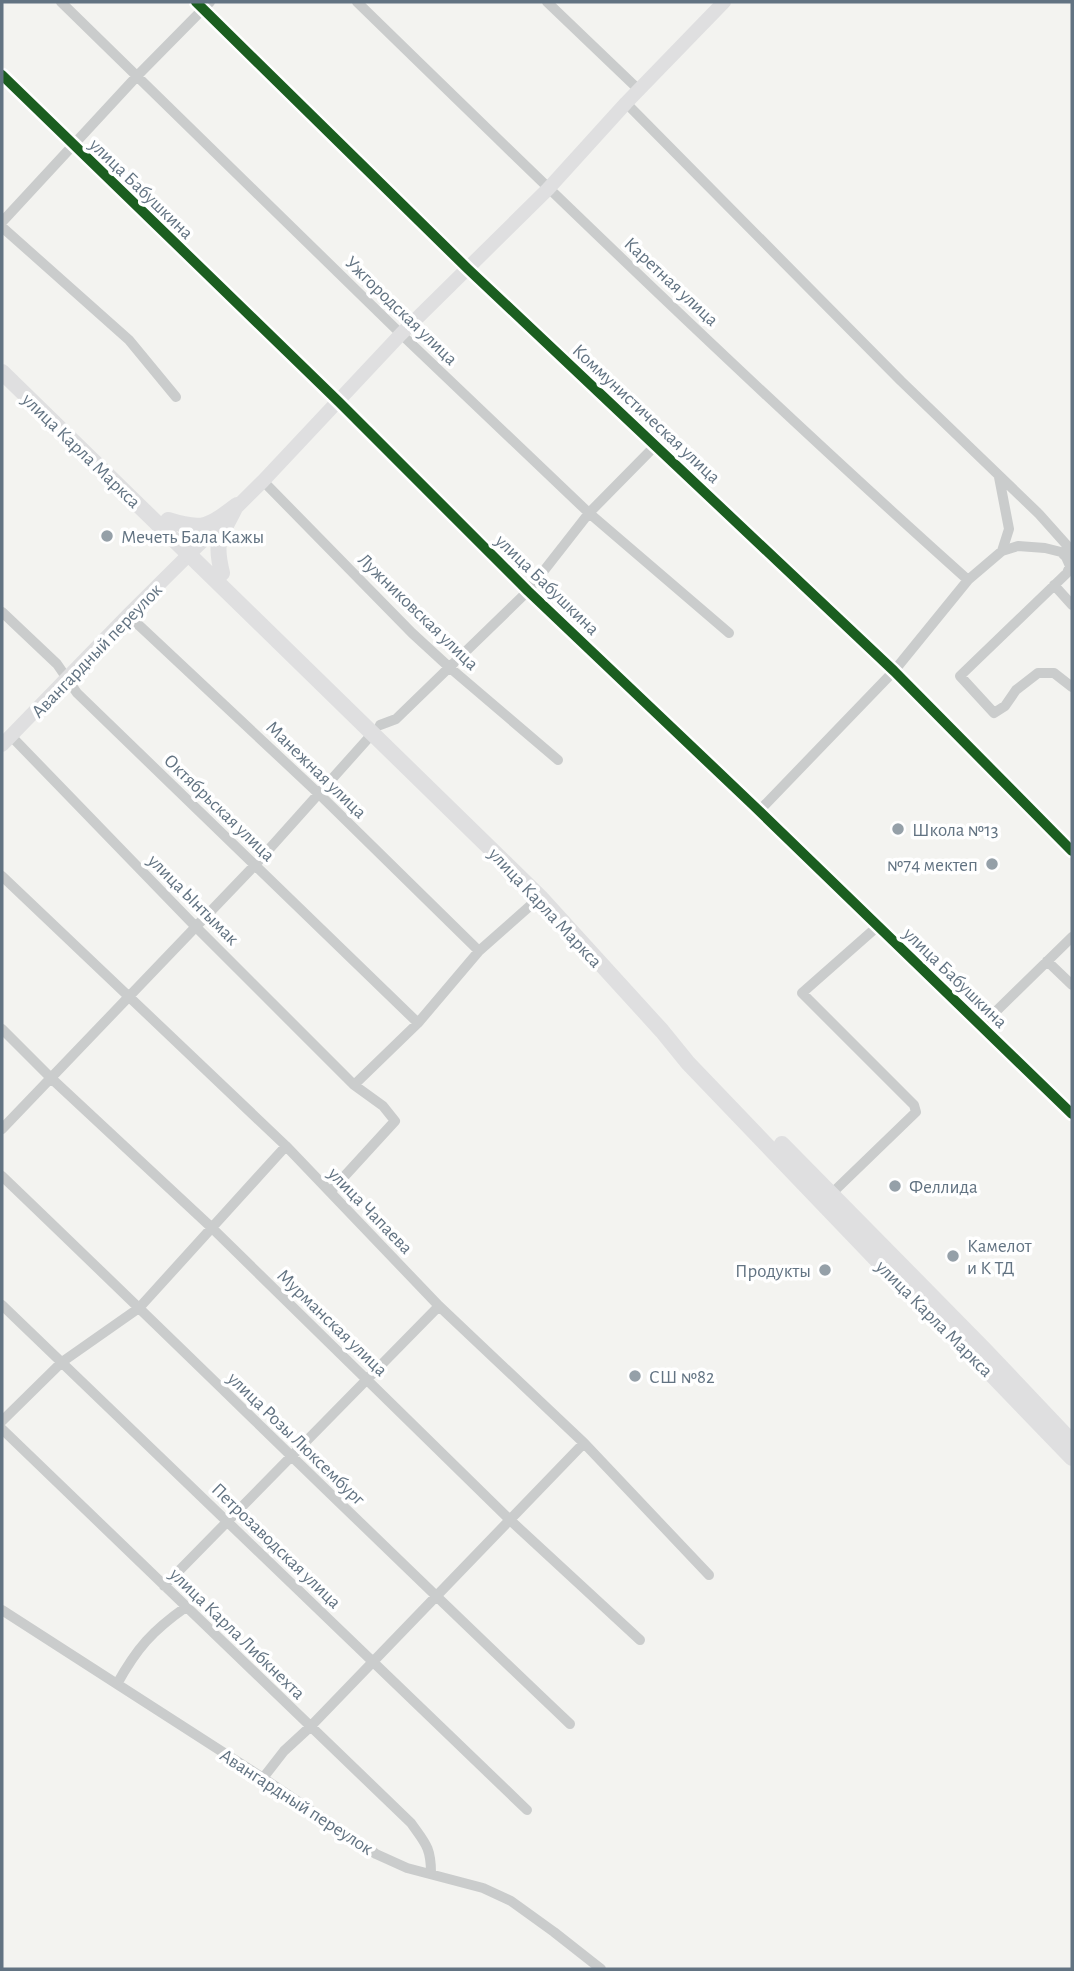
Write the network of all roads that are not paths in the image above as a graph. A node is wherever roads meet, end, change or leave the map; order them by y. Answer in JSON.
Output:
{"nodes":[{"id":1,"x":61,"y":2,"type":"edge"},
{"id":2,"x":358,"y":2,"type":"edge"},
{"id":3,"x":547,"y":2,"type":"edge"},
{"id":4,"x":724,"y":2,"type":"edge"},
{"id":5,"x":203,"y":4,"type":"edge"},
{"id":6,"x":2,"y":75,"type":"edge"},
{"id":7,"x":138,"y":75,"type":"junction"},
{"id":8,"x":639,"y":90,"type":"junction"},
{"id":9,"x":626,"y":103,"type":"junction"},
{"id":10,"x":72,"y":145,"type":"junction"},
{"id":11,"x":548,"y":188,"type":"junction"},
{"id":12,"x":2,"y":224,"type":"edge"},
{"id":13,"x":468,"y":269,"type":"junction"},
{"id":14,"x":401,"y":334,"type":"junction"},
{"id":15,"x":2,"y":358,"type":"edge"},
{"id":16,"x":2,"y":372,"type":"edge"},
{"id":17,"x":176,"y":397,"type":"dead end"},
{"id":18,"x":339,"y":402,"type":"junction"},
{"id":19,"x":656,"y":445,"type":"junction"},
{"id":20,"x":999,"y":477,"type":"junction"},
{"id":21,"x":262,"y":481,"type":"junction"},
{"id":22,"x":237,"y":505,"type":"junction"},
{"id":23,"x":589,"y":513,"type":"junction"},
{"id":24,"x":168,"y":520,"type":"junction"},
{"id":25,"x":1002,"y":551,"type":"junction"},
{"id":26,"x":193,"y":552,"type":"junction"},
{"id":27,"x":1070,"y":553,"type":"edge"},
{"id":28,"x":222,"y":573,"type":"junction"},
{"id":29,"x":968,"y":580,"type":"junction"},
{"id":30,"x":1054,"y":585,"type":"junction"},
{"id":31,"x":528,"y":591,"type":"junction"},
{"id":32,"x":1072,"y":605,"type":"edge"},
{"id":33,"x":2,"y":612,"type":"edge"},
{"id":34,"x":128,"y":615,"type":"junction"},
{"id":35,"x":729,"y":633,"type":"dead end"},
{"id":36,"x":449,"y":667,"type":"junction"},
{"id":37,"x":894,"y":671,"type":"junction"},
{"id":38,"x":67,"y":679,"type":"junction"},
{"id":39,"x":1072,"y":687,"type":"edge"},
{"id":40,"x":377,"y":729,"type":"junction"},
{"id":41,"x":5,"y":739,"type":"edge"},
{"id":42,"x":558,"y":760,"type":"dead end"},
{"id":43,"x":318,"y":793,"type":"junction"},
{"id":44,"x":759,"y":811,"type":"junction"},
{"id":45,"x":1072,"y":850,"type":"edge"},
{"id":46,"x":255,"y":865,"type":"junction"},
{"id":47,"x":2,"y":876,"type":"edge"},
{"id":48,"x":540,"y":897,"type":"junction"},
{"id":49,"x":195,"y":926,"type":"junction"},
{"id":50,"x":878,"y":926,"type":"junction"},
{"id":51,"x":1072,"y":936,"type":"edge"},
{"id":52,"x":479,"y":951,"type":"junction"},
{"id":53,"x":1047,"y":961,"type":"junction"},
{"id":54,"x":1072,"y":985,"type":"edge"},
{"id":55,"x":129,"y":995,"type":"junction"},
{"id":56,"x":418,"y":1023,"type":"junction"},
{"id":57,"x":981,"y":1026,"type":"junction"},
{"id":58,"x":2,"y":1029,"type":"edge"},
{"id":59,"x":52,"y":1079,"type":"junction"},
{"id":60,"x":354,"y":1085,"type":"junction"},
{"id":61,"x":1072,"y":1114,"type":"edge"},
{"id":62,"x":2,"y":1129,"type":"edge"},
{"id":63,"x":286,"y":1146,"type":"junction"},
{"id":64,"x":2,"y":1176,"type":"edge"},
{"id":65,"x":330,"y":1192,"type":"junction"},
{"id":66,"x":827,"y":1198,"type":"junction"},
{"id":67,"x":211,"y":1227,"type":"junction"},
{"id":68,"x":2,"y":1305,"type":"edge"},
{"id":69,"x":439,"y":1306,"type":"junction"},
{"id":70,"x":139,"y":1308,"type":"junction"},
{"id":71,"x":62,"y":1362,"type":"junction"},
{"id":72,"x":367,"y":1379,"type":"junction"},
{"id":73,"x":2,"y":1421,"type":"edge"},
{"id":74,"x":2,"y":1429,"type":"edge"},
{"id":75,"x":1072,"y":1441,"type":"edge"},
{"id":76,"x":584,"y":1443,"type":"junction"},
{"id":77,"x":290,"y":1457,"type":"junction"},
{"id":78,"x":1072,"y":1458,"type":"edge"},
{"id":79,"x":510,"y":1520,"type":"junction"},
{"id":80,"x":227,"y":1521,"type":"junction"},
{"id":81,"x":709,"y":1575,"type":"dead end"},
{"id":82,"x":164,"y":1586,"type":"junction"},
{"id":83,"x":436,"y":1597,"type":"junction"},
{"id":84,"x":186,"y":1607,"type":"junction"},
{"id":85,"x":2,"y":1610,"type":"edge"},
{"id":86,"x":640,"y":1640,"type":"dead end"},
{"id":87,"x":373,"y":1662,"type":"junction"},
{"id":88,"x":117,"y":1684,"type":"junction"},
{"id":89,"x":570,"y":1724,"type":"dead end"},
{"id":90,"x":310,"y":1727,"type":"junction"},
{"id":91,"x":263,"y":1778,"type":"junction"},
{"id":92,"x":527,"y":1810,"type":"dead end"},
{"id":93,"x":431,"y":1873,"type":"junction"},
{"id":94,"x":601,"y":1969,"type":"edge"}],
"edges":[{"from":1,"to":7,"type":"street","name":"Ужгородская улица"},
{"from":2,"to":11,"type":"street","name":"Каретная улица"},
{"from":3,"to":8,"type":"street"},
{"from":4,"to":8,"type":"street","name":"Авангардный переулок"},
{"from":5,"to":7,"type":"street"},
{"from":5,"to":13,"type":"street","name":"Коммунистическая улица"},
{"from":6,"to":10,"type":"street","name":"улица Бабушкина"},
{"from":7,"to":10,"type":"street"},
{"from":7,"to":14,"type":"street","name":"Ужгородская улица"},
{"from":8,"to":9,"type":"street","name":"Авангардный переулок"},
{"from":9,"to":11,"type":"street","name":"Авангардный переулок"},
{"from":9,"to":20,"type":"street"},
{"from":10,"to":12,"type":"street"},
{"from":10,"to":18,"type":"street","name":"улица Бабушкина"},
{"from":11,"to":13,"type":"street","name":"Авангардный переулок"},
{"from":11,"to":29,"type":"street","name":"Каретная улица"},
{"from":12,"to":17,"type":"street"},
{"from":13,"to":14,"type":"street","name":"Авангардный переулок"},
{"from":13,"to":19,"type":"street","name":"Коммунистическая улица"},
{"from":14,"to":18,"type":"street","name":"Авангардный переулок"},
{"from":14,"to":23,"type":"street","name":"Ужгородская улица"},
{"from":15,"to":24,"type":"main road","name":"улица Карла Маркса"},
{"from":16,"to":26,"type":"main road","name":"улица Карла Маркса"},
{"from":18,"to":21,"type":"street","name":"Авангардный переулок"},
{"from":18,"to":31,"type":"street","name":"улица Бабушкина"},
{"from":19,"to":23,"type":"street"},
{"from":19,"to":37,"type":"street","name":"Коммунистическая улица"},
{"from":20,"to":25,"type":"street"},
{"from":20,"to":27,"type":"street"},
{"from":21,"to":22,"type":"street","name":"Авангардный переулок"},
{"from":21,"to":36,"type":"street","name":"Лужниковская улица"},
{"from":22,"to":24,"type":"main road"},
{"from":22,"to":26,"type":"street","name":"Авангардный переулок"},
{"from":22,"to":28,"type":"main road"},
{"from":23,"to":31,"type":"street"},
{"from":23,"to":35,"type":"street","name":"Ужгородская улица"},
{"from":24,"to":26,"type":"main road","name":"улица Карла Маркса"},
{"from":25,"to":27,"type":"street"},
{"from":25,"to":29,"type":"street"},
{"from":26,"to":28,"type":"main road","name":"улица Карла Маркса"},
{"from":26,"to":34,"type":"street","name":"Авангардный переулок"},
{"from":26,"to":40,"type":"main road","name":"улица Карла Маркса"},
{"from":27,"to":30,"type":"street"},
{"from":28,"to":40,"type":"main road","name":"улица Карла Маркса"},
{"from":29,"to":37,"type":"street"},
{"from":30,"to":32,"type":"street"},
{"from":30,"to":39,"type":"street"},
{"from":31,"to":36,"type":"street"},
{"from":31,"to":44,"type":"street","name":"улица Бабушкина"},
{"from":33,"to":38,"type":"street","name":"Октябрьская улица"},
{"from":34,"to":38,"type":"street","name":"Авангардный переулок"},
{"from":34,"to":43,"type":"street","name":"Манежная улица"},
{"from":36,"to":40,"type":"street"},
{"from":36,"to":42,"type":"street","name":"Лужниковская улица"},
{"from":37,"to":44,"type":"street"},
{"from":37,"to":45,"type":"street","name":"Коммунистическая улица"},
{"from":38,"to":41,"type":"street","name":"Авангардный переулок"},
{"from":38,"to":46,"type":"street","name":"Октябрьская улица"},
{"from":40,"to":43,"type":"street"},
{"from":40,"to":48,"type":"main road","name":"улица Карла Маркса"},
{"from":40,"to":66,"type":"main road","name":"улица Карла Маркса"},
{"from":41,"to":49,"type":"street","name":"улица Ынтымак"},
{"from":43,"to":46,"type":"street"},
{"from":43,"to":52,"type":"street","name":"Манежная улица"},
{"from":44,"to":50,"type":"street","name":"улица Бабушкина"},
{"from":46,"to":49,"type":"street"},
{"from":46,"to":56,"type":"street","name":"Октябрьская улица"},
{"from":47,"to":55,"type":"street","name":"улица Чапаева"},
{"from":48,"to":52,"type":"street"},
{"from":48,"to":66,"type":"main road","name":"улица Карла Маркса"},
{"from":49,"to":55,"type":"street"},
{"from":49,"to":60,"type":"street","name":"улица Ынтымак"},
{"from":50,"to":57,"type":"street","name":"улица Бабушкина"},
{"from":50,"to":66,"type":"street"},
{"from":51,"to":53,"type":"street"},
{"from":52,"to":56,"type":"street"},
{"from":53,"to":54,"type":"street"},
{"from":53,"to":57,"type":"street"},
{"from":55,"to":59,"type":"street"},
{"from":55,"to":63,"type":"street","name":"улица Чапаева"},
{"from":56,"to":60,"type":"street"},
{"from":57,"to":61,"type":"street","name":"улица Бабушкина"},
{"from":58,"to":59,"type":"street","name":"Мурманская улица"},
{"from":59,"to":62,"type":"street"},
{"from":59,"to":67,"type":"street","name":"Мурманская улица"},
{"from":60,"to":65,"type":"street","name":"улица Ынтымак"},
{"from":63,"to":65,"type":"street","name":"улица Чапаева"},
{"from":63,"to":67,"type":"street"},
{"from":64,"to":70,"type":"street","name":"улица Розы Люксембург"},
{"from":65,"to":69,"type":"street","name":"улица Чапаева"},
{"from":66,"to":75,"type":"main road","name":"улица Карла Маркса"},
{"from":66,"to":78,"type":"main road","name":"улица Карла Маркса"},
{"from":67,"to":70,"type":"street"},
{"from":67,"to":72,"type":"street","name":"Мурманская улица"},
{"from":68,"to":71,"type":"street","name":"Петрозаводская улица"},
{"from":69,"to":72,"type":"street"},
{"from":69,"to":76,"type":"street","name":"улица Чапаева"},
{"from":70,"to":71,"type":"street"},
{"from":70,"to":77,"type":"street","name":"улица Розы Люксембург"},
{"from":71,"to":73,"type":"street"},
{"from":71,"to":80,"type":"street","name":"Петрозаводская улица"},
{"from":72,"to":77,"type":"street"},
{"from":72,"to":79,"type":"street","name":"Мурманская улица"},
{"from":74,"to":82,"type":"street","name":"улица Карла Либкнехта"},
{"from":76,"to":79,"type":"street"},
{"from":76,"to":81,"type":"street","name":"улица Чапаева"},
{"from":77,"to":80,"type":"street"},
{"from":77,"to":83,"type":"street","name":"улица Розы Люксембург"},
{"from":79,"to":83,"type":"street"},
{"from":79,"to":86,"type":"street","name":"Мурманская улица"},
{"from":80,"to":82,"type":"street"},
{"from":80,"to":87,"type":"street","name":"Петрозаводская улица"},
{"from":82,"to":84,"type":"street","name":"улица Карла Либкнехта"},
{"from":83,"to":87,"type":"street"},
{"from":83,"to":89,"type":"street","name":"улица Розы Люксембург"},
{"from":84,"to":88,"type":"street"},
{"from":84,"to":90,"type":"street","name":"улица Карла Либкнехта"},
{"from":85,"to":88,"type":"street","name":"Авангардный переулок"},
{"from":87,"to":90,"type":"street"},
{"from":87,"to":92,"type":"street","name":"Петрозаводская улица"},
{"from":88,"to":91,"type":"street","name":"Авангардный переулок"},
{"from":90,"to":91,"type":"street"},
{"from":90,"to":93,"type":"street","name":"улица Карла Либкнехта"},
{"from":91,"to":93,"type":"street","name":"Авангардный переулок"},
{"from":93,"to":94,"type":"street","name":"Авангардный переулок"}]}
